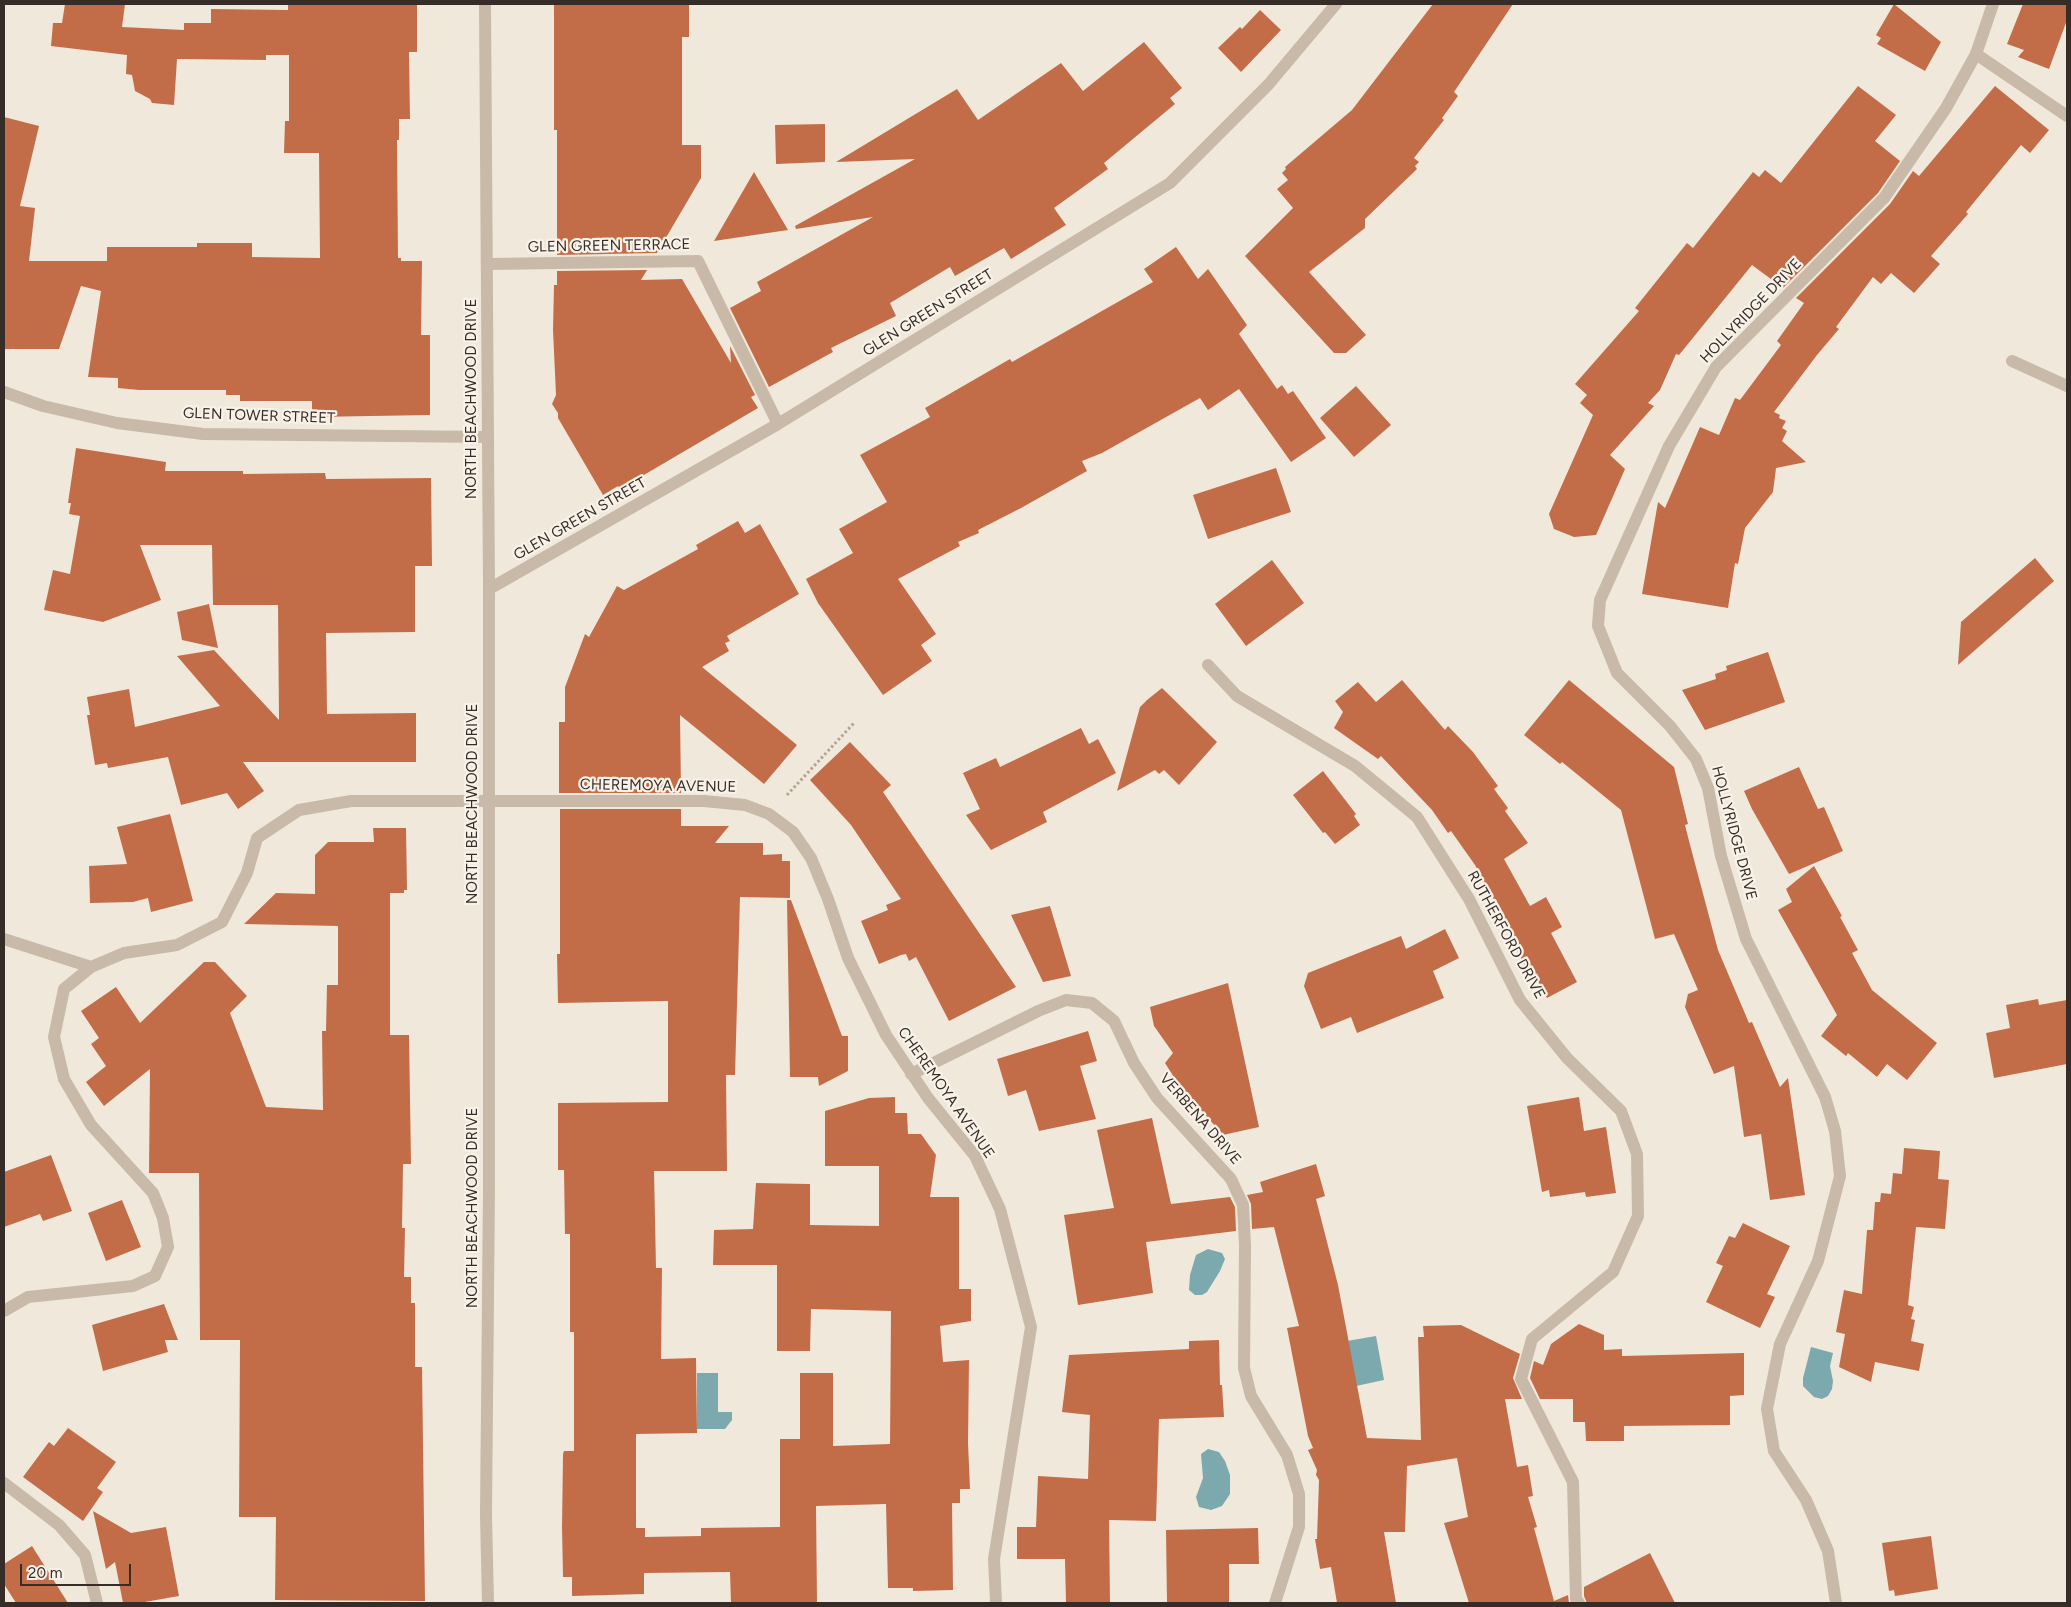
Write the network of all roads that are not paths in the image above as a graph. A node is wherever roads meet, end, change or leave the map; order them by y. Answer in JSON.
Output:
{"nodes":[{"id":1,"x":485,"y":4,"type":"edge"},
{"id":2,"x":1336,"y":4,"type":"edge"},
{"id":3,"x":1993,"y":4,"type":"edge"},
{"id":4,"x":1976,"y":54,"type":"junction"},
{"id":5,"x":2067,"y":116,"type":"edge"},
{"id":6,"x":488,"y":264,"type":"junction"},
{"id":7,"x":2012,"y":361,"type":"dead end"},
{"id":8,"x":2067,"y":386,"type":"edge"},
{"id":9,"x":4,"y":392,"type":"edge"},
{"id":10,"x":778,"y":424,"type":"junction"},
{"id":11,"x":488,"y":437,"type":"junction"},
{"id":12,"x":489,"y":589,"type":"junction"},
{"id":13,"x":1208,"y":665,"type":"dead end"},
{"id":14,"x":489,"y":800,"type":"junction"},
{"id":15,"x":4,"y":939,"type":"edge"},
{"id":16,"x":91,"y":967,"type":"junction"},
{"id":17,"x":911,"y":1074,"type":"junction"},
{"id":18,"x":4,"y":1311,"type":"edge"},
{"id":19,"x":4,"y":1483,"type":"edge"},
{"id":20,"x":97,"y":1603,"type":"edge"},
{"id":21,"x":488,"y":1603,"type":"edge"},
{"id":22,"x":996,"y":1603,"type":"edge"},
{"id":23,"x":1275,"y":1603,"type":"edge"},
{"id":24,"x":1579,"y":1603,"type":"edge"},
{"id":25,"x":1836,"y":1603,"type":"edge"}],
"edges":[{"from":1,"to":6,"type":"street","name":"NORTH BEACHWOOD DRIVE"},
{"from":2,"to":10,"type":"street","name":"GLEN GREEN STREET"},
{"from":3,"to":4,"type":"street","name":"HOLLYRIDGE DRIVE"},
{"from":4,"to":5,"type":"street"},
{"from":4,"to":25,"type":"street","name":"HOLLYRIDGE DRIVE"},
{"from":6,"to":10,"type":"street","name":"GLEN GREEN TERRACE"},
{"from":6,"to":11,"type":"street","name":"NORTH BEACHWOOD DRIVE"},
{"from":7,"to":8,"type":"street"},
{"from":9,"to":11,"type":"street","name":"GLEN TOWER STREET"},
{"from":10,"to":12,"type":"street","name":"GLEN GREEN STREET"},
{"from":11,"to":12,"type":"street","name":"NORTH BEACHWOOD DRIVE"},
{"from":12,"to":14,"type":"street","name":"NORTH BEACHWOOD DRIVE"},
{"from":13,"to":24,"type":"street","name":"RUTHERFORD DRIVE"},
{"from":14,"to":16,"type":"street","name":"CHEREMOYA AVENUE"},
{"from":14,"to":17,"type":"street","name":"CHEREMOYA AVENUE"},
{"from":14,"to":21,"type":"street","name":"NORTH BEACHWOOD DRIVE"},
{"from":15,"to":16,"type":"street"},
{"from":16,"to":18,"type":"street","name":"CHEREMOYA AVENUE"},
{"from":17,"to":22,"type":"street","name":"CHEREMOYA AVENUE"},
{"from":17,"to":23,"type":"street","name":"VERBENA DRIVE"},
{"from":19,"to":20,"type":"street"}]}
